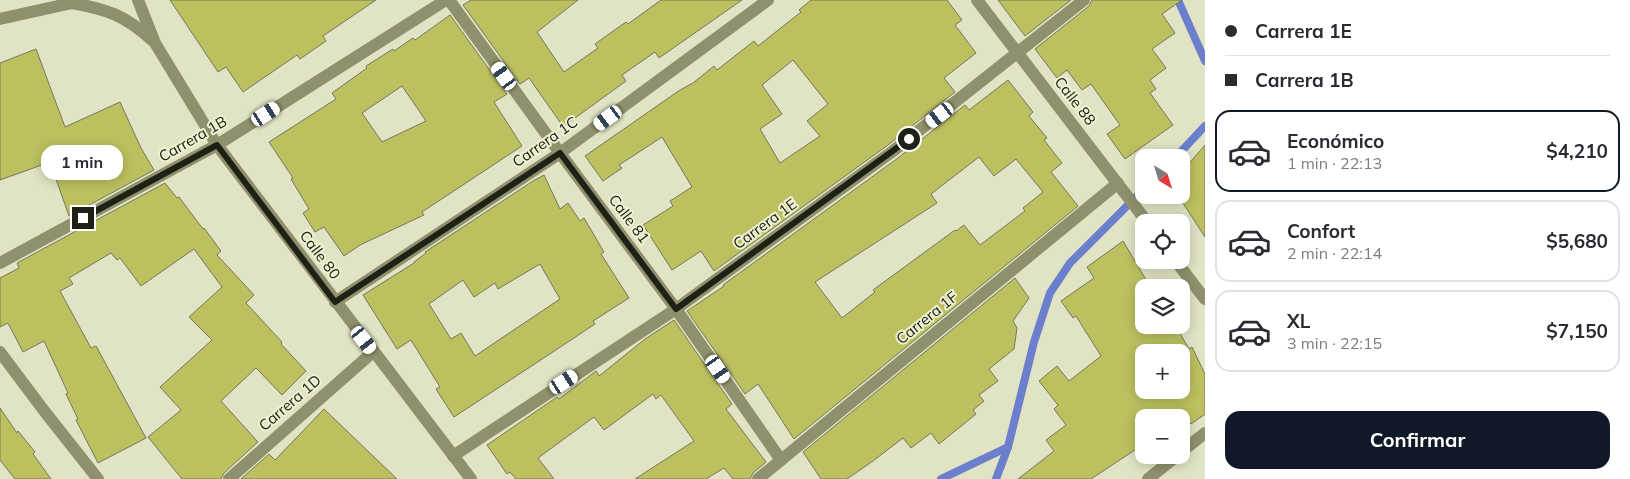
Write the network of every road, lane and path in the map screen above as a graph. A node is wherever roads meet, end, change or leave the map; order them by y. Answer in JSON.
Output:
{"nodes":[{"id":1,"x":138,"y":0,"type":"edge"},
{"id":2,"x":447,"y":0,"type":"edge"},
{"id":3,"x":768,"y":0,"type":"edge"},
{"id":4,"x":976,"y":0,"type":"edge"},
{"id":5,"x":1084,"y":0,"type":"edge"},
{"id":6,"x":74,"y":2,"type":"edge"},
{"id":7,"x":0,"y":19,"type":"edge"},
{"id":8,"x":155,"y":43,"type":"junction"},
{"id":9,"x":1018,"y":54,"type":"junction"},
{"id":10,"x":217,"y":145,"type":"junction"},
{"id":11,"x":560,"y":153,"type":"junction"},
{"id":12,"x":1121,"y":188,"type":"junction"},
{"id":13,"x":1141,"y":214,"type":"edge"},
{"id":14,"x":0,"y":262,"type":"edge"},
{"id":15,"x":1182,"y":269,"type":"edge"},
{"id":16,"x":1205,"y":299,"type":"edge"},
{"id":17,"x":335,"y":302,"type":"junction"},
{"id":18,"x":676,"y":309,"type":"junction"},
{"id":19,"x":0,"y":352,"type":"edge"},
{"id":20,"x":373,"y":352,"type":"junction"},
{"id":21,"x":1205,"y":433,"type":"edge"},
{"id":22,"x":1190,"y":445,"type":"edge"},
{"id":23,"x":453,"y":456,"type":"junction"},
{"id":24,"x":780,"y":460,"type":"junction"},
{"id":25,"x":1167,"y":464,"type":"edge"},
{"id":26,"x":98,"y":479,"type":"edge"},
{"id":27,"x":229,"y":479,"type":"edge"},
{"id":28,"x":471,"y":479,"type":"edge"},
{"id":29,"x":758,"y":479,"type":"edge"},
{"id":30,"x":1148,"y":479,"type":"edge"}],
"edges":[{"from":1,"to":8,"type":"street","name":"Calle 80"},
{"from":2,"to":10,"type":"street","name":"Carrera 1B"},
{"from":2,"to":11,"type":"street","name":"Calle 81"},
{"from":3,"to":11,"type":"street","name":"Carrera 1C"},
{"from":4,"to":9,"type":"street","name":"Calle 88"},
{"from":5,"to":9,"type":"street","name":"Carrera 1E"},
{"from":6,"to":7,"type":"street"},
{"from":6,"to":8,"type":"street","name":"Calle 80"},
{"from":8,"to":10,"type":"street","name":"Calle 80"},
{"from":9,"to":12,"type":"street","name":"Calle 88"},
{"from":9,"to":18,"type":"street","name":"Carrera 1E"},
{"from":10,"to":14,"type":"street","name":"Carrera 1B"},
{"from":10,"to":17,"type":"street","name":"Calle 80"},
{"from":11,"to":17,"type":"street","name":"Carrera 1C"},
{"from":11,"to":18,"type":"street","name":"Calle 81"},
{"from":12,"to":13,"type":"street","name":"Calle 88"},
{"from":12,"to":24,"type":"street","name":"Carrera 1F"},
{"from":15,"to":16,"type":"street"},
{"from":17,"to":20,"type":"street","name":"Calle 80"},
{"from":18,"to":23,"type":"street","name":"Carrera 1E"},
{"from":18,"to":24,"type":"street","name":"Calle 81"},
{"from":19,"to":26,"type":"street"},
{"from":20,"to":23,"type":"street","name":"Calle 80"},
{"from":20,"to":27,"type":"street","name":"Carrera 1D"},
{"from":21,"to":22,"type":"street"},
{"from":23,"to":28,"type":"street","name":"Calle 80"},
{"from":24,"to":29,"type":"street","name":"Carrera 1F"},
{"from":25,"to":30,"type":"street"}]}
